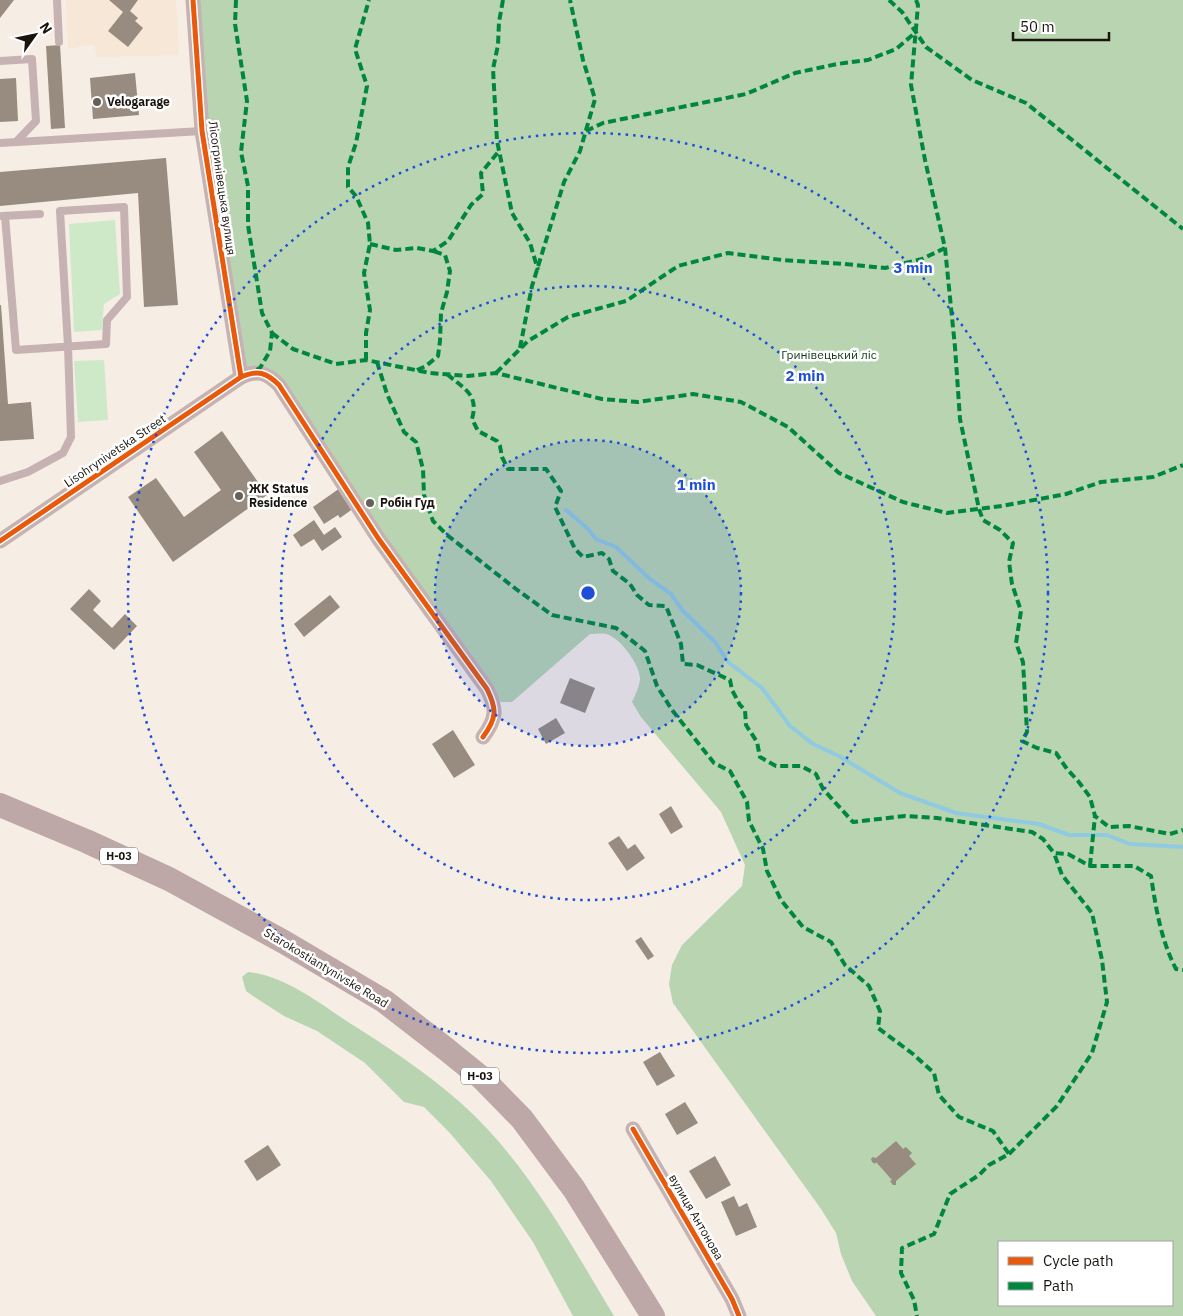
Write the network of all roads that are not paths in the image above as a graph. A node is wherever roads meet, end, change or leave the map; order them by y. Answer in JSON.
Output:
{"nodes":[{"id":1,"x":56,"y":0,"type":"edge"},
{"id":2,"x":193,"y":0,"type":"edge"},
{"id":3,"x":59,"y":42,"type":"dead end"},
{"id":4,"x":0,"y":61,"type":"edge"},
{"id":5,"x":202,"y":131,"type":"junction"},
{"id":6,"x":16,"y":142,"type":"junction"},
{"id":7,"x":0,"y":143,"type":"edge"},
{"id":8,"x":40,"y":214,"type":"dead end"},
{"id":9,"x":3,"y":216,"type":"edge"},
{"id":10,"x":68,"y":346,"type":"junction"},
{"id":11,"x":241,"y":377,"type":"junction"},
{"id":12,"x":0,"y":481,"type":"edge"},
{"id":13,"x":0,"y":541,"type":"edge"},
{"id":14,"x":483,"y":737,"type":"dead end"},
{"id":15,"x":0,"y":805,"type":"edge"},
{"id":16,"x":634,"y":1129,"type":"dead end"},
{"id":17,"x":735,"y":1314,"type":"edge"},
{"id":18,"x":653,"y":1316,"type":"edge"}],
"edges":[{"from":1,"to":3,"type":"lane"},
{"from":2,"to":5,"type":"street","name":"Лісогринівецька вулиця"},
{"from":4,"to":6,"type":"lane"},
{"from":5,"to":6,"type":"lane"},
{"from":5,"to":11,"type":"street","name":"Лісогринівецька вулиця"},
{"from":6,"to":7,"type":"lane"},
{"from":8,"to":9,"type":"lane"},
{"from":9,"to":10,"type":"lane"},
{"from":10,"to":10,"type":"lane"},
{"from":10,"to":12,"type":"lane"},
{"from":11,"to":13,"type":"street","name":"Lisohrynivetska Street"},
{"from":11,"to":14,"type":"street"},
{"from":15,"to":18,"type":"main road","name":"Starokostiantynivske Road","number":"Н-03"},
{"from":16,"to":17,"type":"street","name":"вулиця Антонова"}]}
